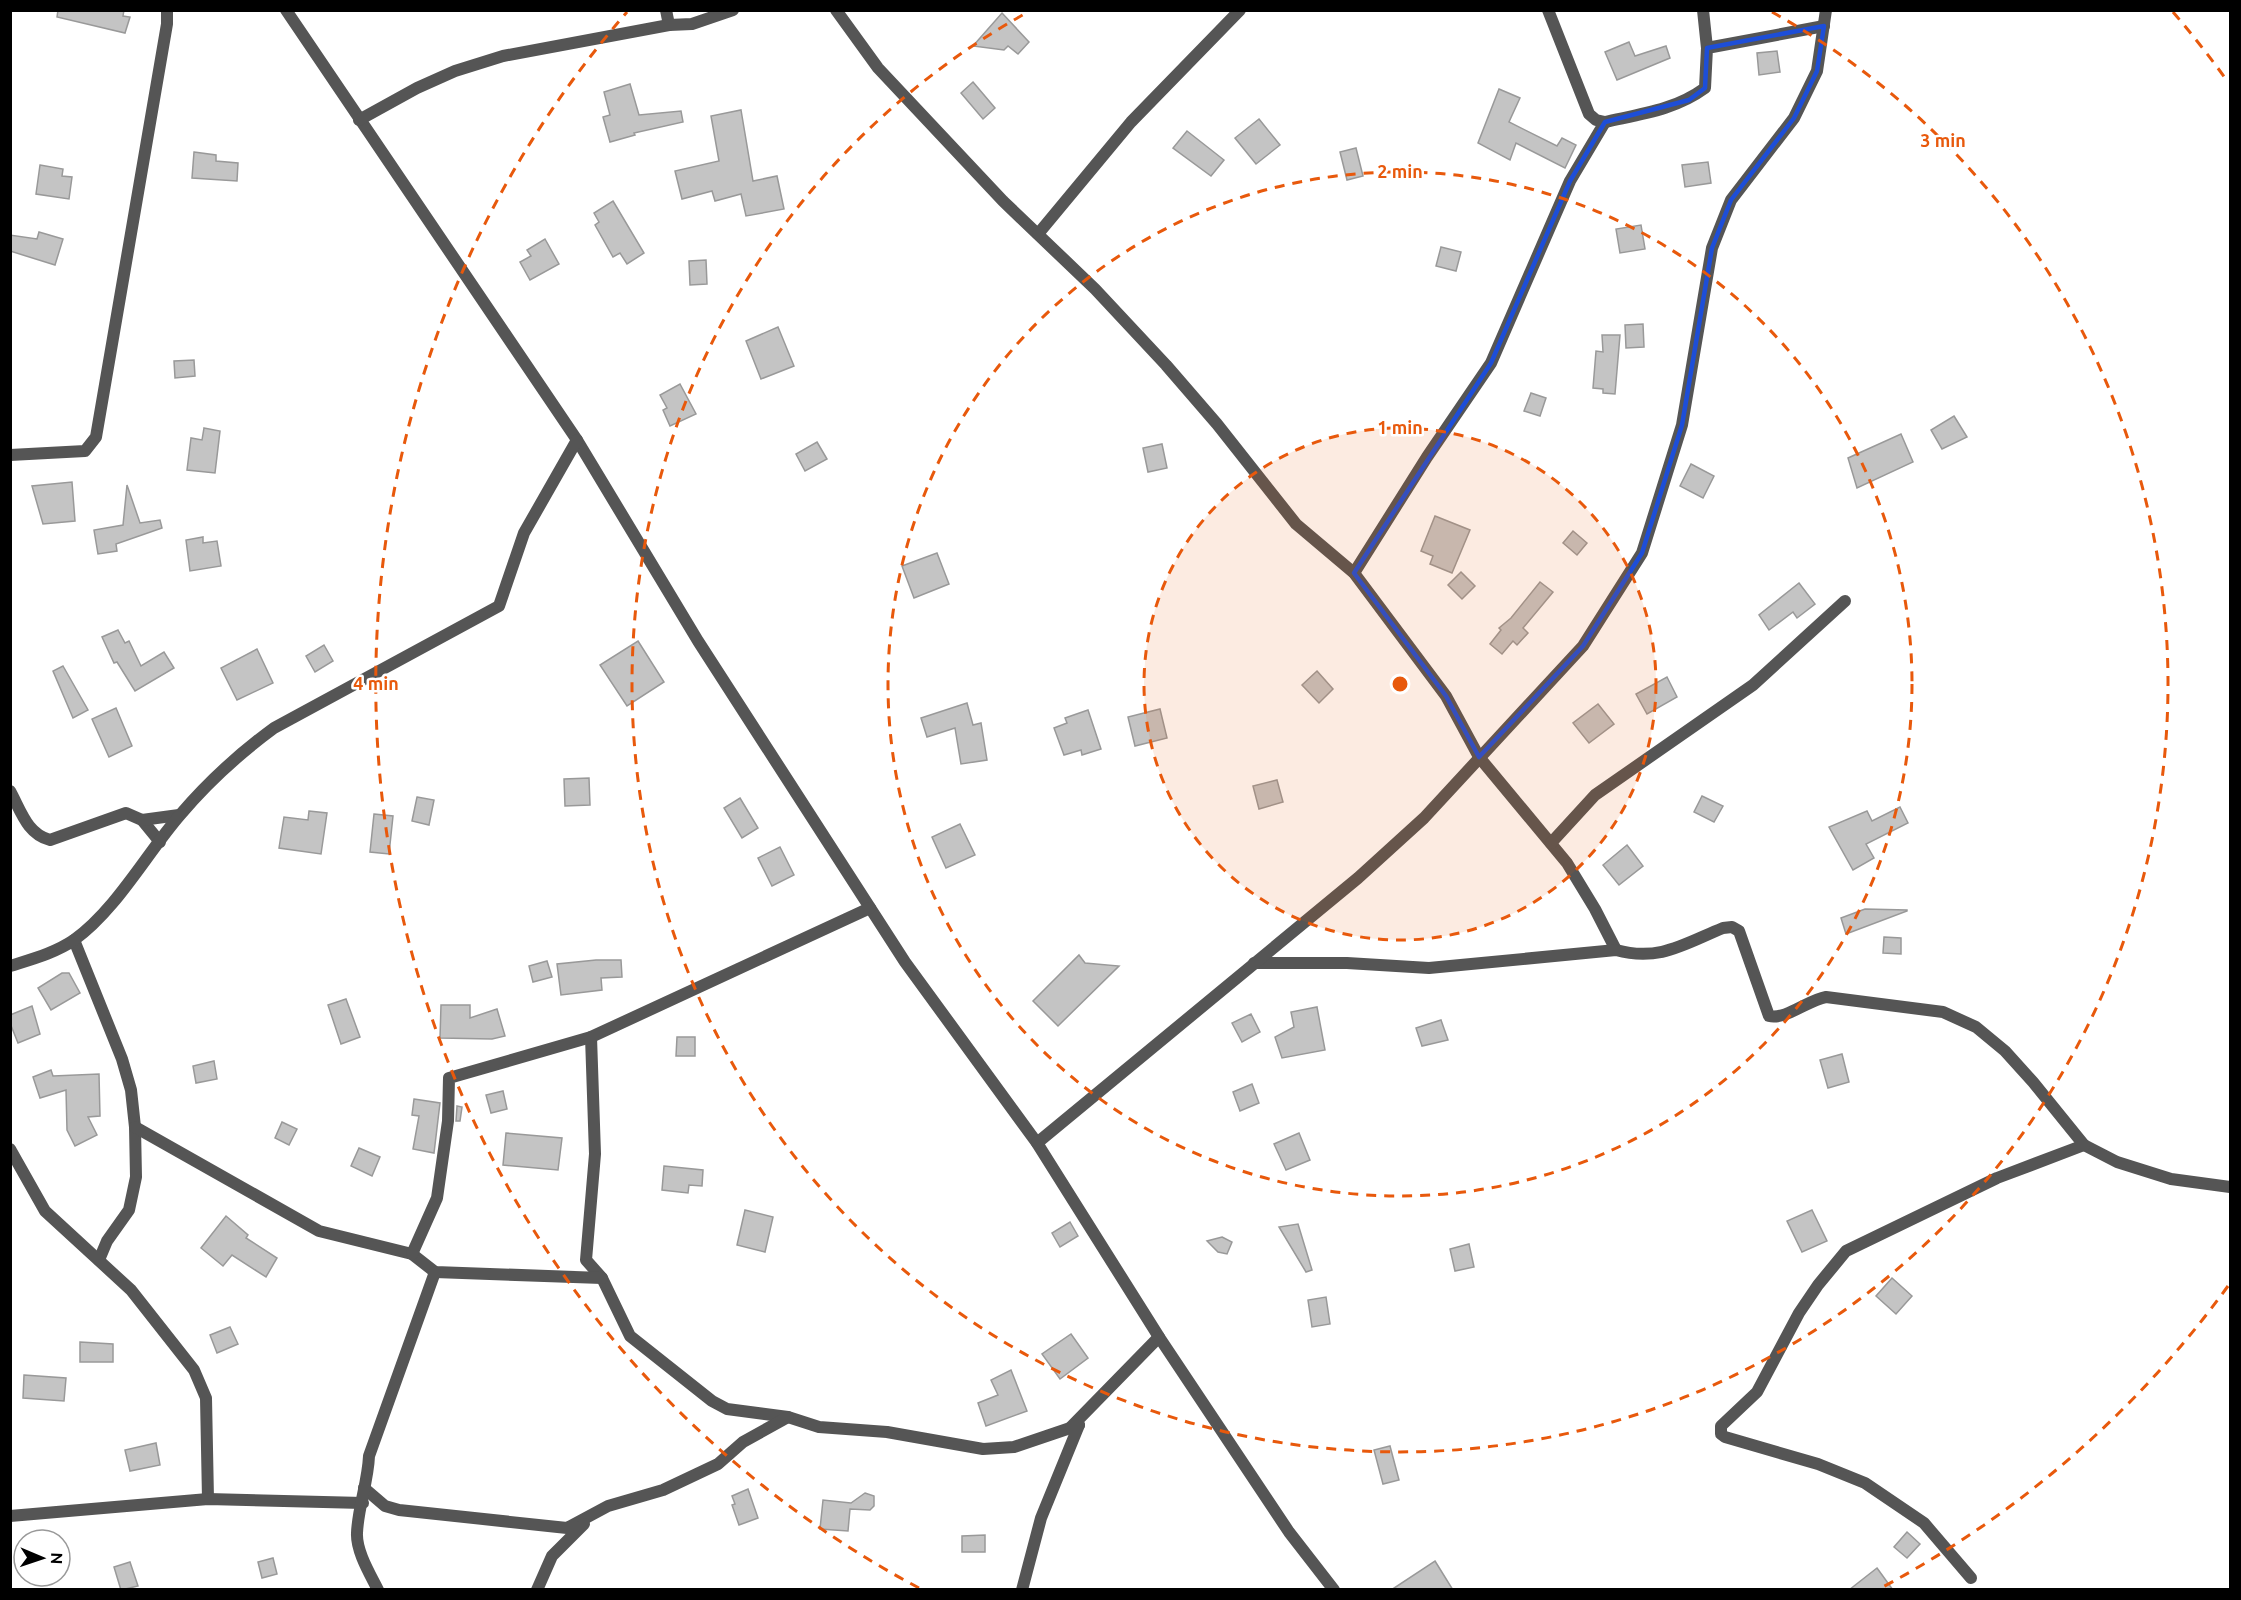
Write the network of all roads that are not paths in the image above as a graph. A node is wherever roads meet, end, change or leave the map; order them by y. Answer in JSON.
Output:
{"nodes":[{"id":1,"x":167,"y":10,"type":"edge"},
{"id":2,"x":286,"y":10,"type":"edge"},
{"id":3,"x":666,"y":10,"type":"edge"},
{"id":4,"x":734,"y":10,"type":"edge"},
{"id":5,"x":836,"y":10,"type":"edge"},
{"id":6,"x":1240,"y":10,"type":"edge"},
{"id":7,"x":1548,"y":10,"type":"edge"},
{"id":8,"x":1703,"y":10,"type":"edge"},
{"id":9,"x":1826,"y":10,"type":"edge"},
{"id":10,"x":669,"y":25,"type":"junction"},
{"id":11,"x":1824,"y":26,"type":"junction"},
{"id":12,"x":1707,"y":48,"type":"junction"},
{"id":13,"x":359,"y":120,"type":"junction"},
{"id":14,"x":1605,"y":122,"type":"junction"},
{"id":15,"x":1038,"y":234,"type":"junction"},
{"id":16,"x":577,"y":440,"type":"junction"},
{"id":17,"x":10,"y":455,"type":"edge"},
{"id":18,"x":1354,"y":573,"type":"junction"},
{"id":19,"x":1845,"y":601,"type":"dead end"},
{"id":20,"x":1479,"y":758,"type":"junction"},
{"id":21,"x":10,"y":791,"type":"edge"},
{"id":22,"x":179,"y":815,"type":"junction"},
{"id":23,"x":142,"y":820,"type":"junction"},
{"id":24,"x":160,"y":842,"type":"junction"},
{"id":25,"x":1551,"y":843,"type":"junction"},
{"id":26,"x":870,"y":908,"type":"junction"},
{"id":27,"x":74,"y":940,"type":"junction"},
{"id":28,"x":1616,"y":950,"type":"junction"},
{"id":29,"x":1254,"y":963,"type":"junction"},
{"id":30,"x":10,"y":966,"type":"edge"},
{"id":31,"x":591,"y":1037,"type":"junction"},
{"id":32,"x":135,"y":1127,"type":"junction"},
{"id":33,"x":1037,"y":1143,"type":"junction"},
{"id":34,"x":2084,"y":1145,"type":"junction"},
{"id":35,"x":10,"y":1149,"type":"edge"},
{"id":36,"x":2230,"y":1187,"type":"edge"},
{"id":37,"x":412,"y":1254,"type":"junction"},
{"id":38,"x":99,"y":1260,"type":"junction"},
{"id":39,"x":435,"y":1272,"type":"junction"},
{"id":40,"x":602,"y":1278,"type":"junction"},
{"id":41,"x":1159,"y":1337,"type":"junction"},
{"id":42,"x":788,"y":1417,"type":"junction"},
{"id":43,"x":1078,"y":1425,"type":"junction"},
{"id":44,"x":364,"y":1488,"type":"junction"},
{"id":45,"x":208,"y":1498,"type":"junction"},
{"id":46,"x":363,"y":1503,"type":"junction"},
{"id":47,"x":593,"y":1514,"type":"junction"},
{"id":48,"x":10,"y":1516,"type":"edge"},
{"id":49,"x":1971,"y":1578,"type":"dead end"},
{"id":50,"x":378,"y":1590,"type":"edge"},
{"id":51,"x":537,"y":1590,"type":"edge"},
{"id":52,"x":1022,"y":1590,"type":"edge"},
{"id":53,"x":1334,"y":1590,"type":"edge"}],
"edges":[{"from":1,"to":17,"type":"street"},
{"from":2,"to":13,"type":"street"},
{"from":3,"to":10,"type":"street"},
{"from":4,"to":10,"type":"street"},
{"from":5,"to":15,"type":"street"},
{"from":6,"to":15,"type":"street"},
{"from":7,"to":14,"type":"street"},
{"from":8,"to":12,"type":"street"},
{"from":9,"to":11,"type":"street"},
{"from":10,"to":13,"type":"street"},
{"from":11,"to":12,"type":"street"},
{"from":11,"to":20,"type":"street"},
{"from":12,"to":14,"type":"street"},
{"from":13,"to":16,"type":"street"},
{"from":14,"to":18,"type":"street"},
{"from":15,"to":18,"type":"street"},
{"from":16,"to":22,"type":"street"},
{"from":16,"to":26,"type":"street"},
{"from":18,"to":20,"type":"street"},
{"from":19,"to":25,"type":"street"},
{"from":20,"to":25,"type":"street"},
{"from":20,"to":29,"type":"street"},
{"from":21,"to":23,"type":"street"},
{"from":22,"to":23,"type":"street"},
{"from":22,"to":24,"type":"street"},
{"from":23,"to":24,"type":"street"},
{"from":24,"to":27,"type":"street"},
{"from":25,"to":28,"type":"street"},
{"from":26,"to":31,"type":"street"},
{"from":26,"to":33,"type":"street"},
{"from":27,"to":30,"type":"street"},
{"from":27,"to":32,"type":"street"},
{"from":28,"to":29,"type":"street"},
{"from":28,"to":34,"type":"street"},
{"from":29,"to":33,"type":"street"},
{"from":31,"to":37,"type":"street"},
{"from":31,"to":40,"type":"street"},
{"from":32,"to":37,"type":"street"},
{"from":32,"to":38,"type":"street"},
{"from":33,"to":41,"type":"street"},
{"from":34,"to":36,"type":"street"},
{"from":34,"to":49,"type":"street"},
{"from":35,"to":38,"type":"street"},
{"from":37,"to":39,"type":"street"},
{"from":38,"to":45,"type":"street"},
{"from":39,"to":40,"type":"street"},
{"from":39,"to":44,"type":"street"},
{"from":40,"to":42,"type":"street"},
{"from":41,"to":43,"type":"street"},
{"from":41,"to":53,"type":"street"},
{"from":42,"to":43,"type":"street"},
{"from":42,"to":47,"type":"street"},
{"from":43,"to":52,"type":"street"},
{"from":44,"to":46,"type":"street"},
{"from":44,"to":47,"type":"street"},
{"from":45,"to":46,"type":"street"},
{"from":45,"to":48,"type":"street"},
{"from":46,"to":50,"type":"street"},
{"from":47,"to":51,"type":"street"}]}
